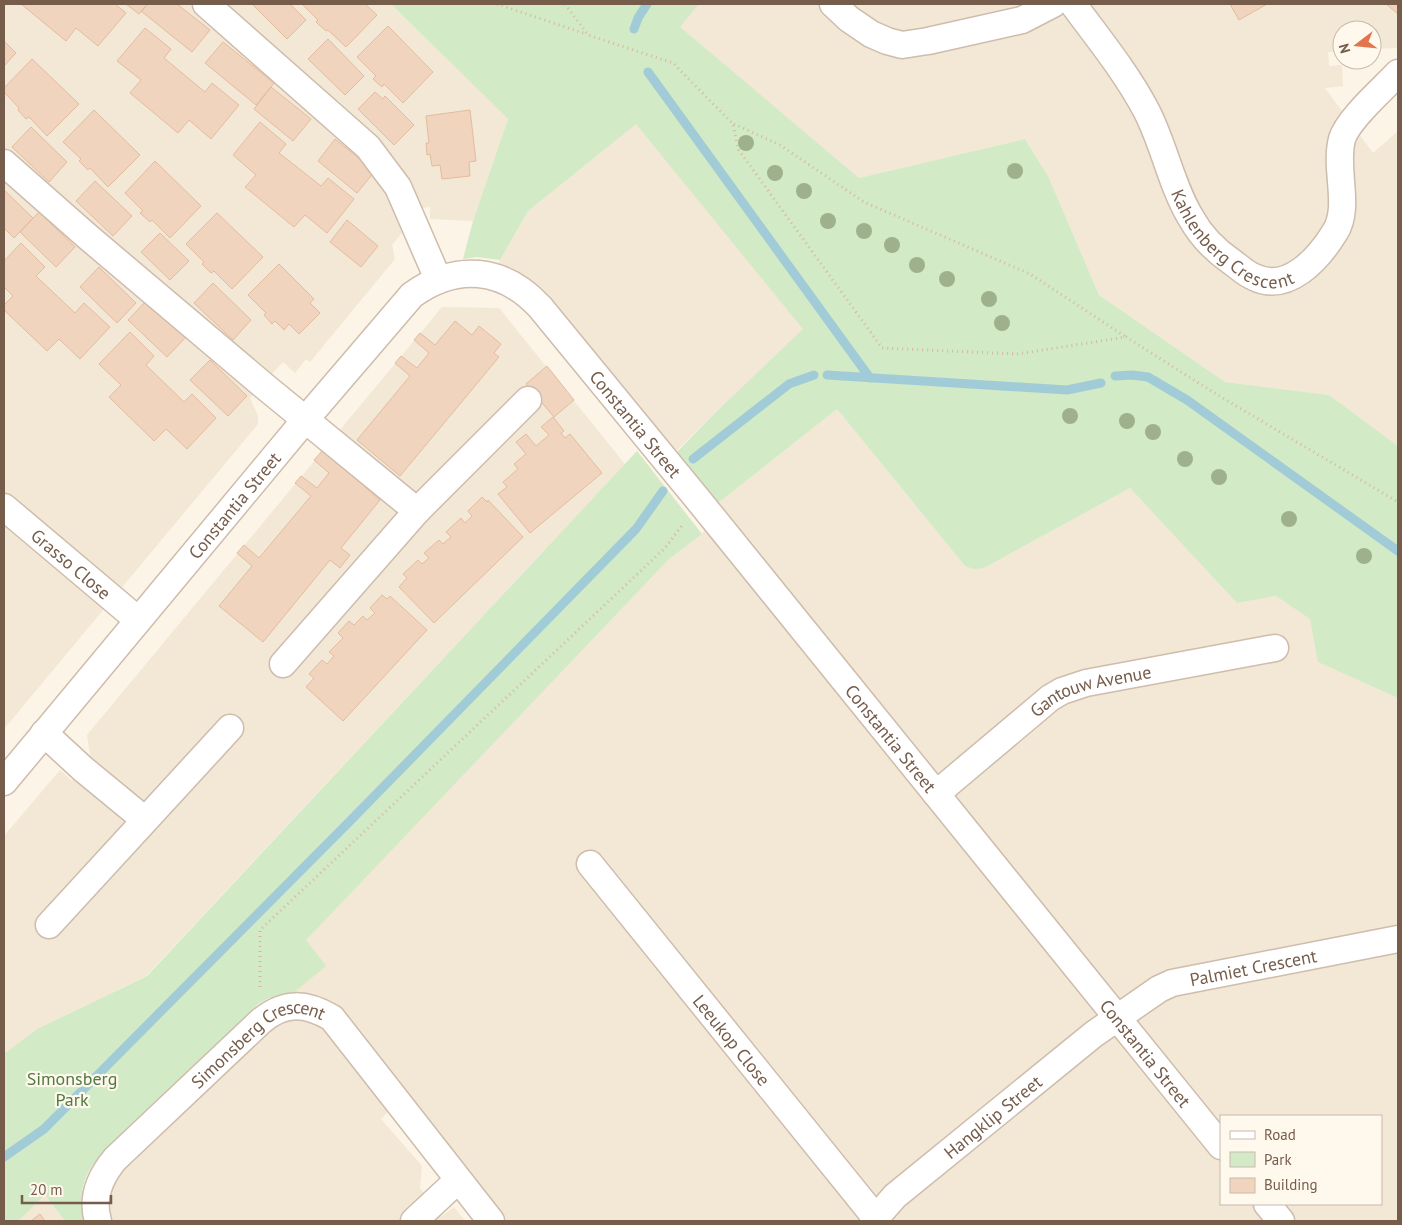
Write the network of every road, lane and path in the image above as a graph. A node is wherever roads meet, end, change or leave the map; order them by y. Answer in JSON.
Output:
{"nodes":[{"id":1,"x":206,"y":4,"type":"edge"},
{"id":2,"x":497,"y":4,"type":"edge"},
{"id":3,"x":565,"y":4,"type":"edge"},
{"id":4,"x":833,"y":4,"type":"edge"},
{"id":5,"x":1053,"y":4,"type":"edge"},
{"id":6,"x":1073,"y":4,"type":"edge"},
{"id":7,"x":588,"y":34,"type":"junction"},
{"id":8,"x":1398,"y":73,"type":"edge"},
{"id":9,"x":733,"y":124,"type":"junction"},
{"id":10,"x":4,"y":163,"type":"edge"},
{"id":11,"x":438,"y":279,"type":"junction"},
{"id":12,"x":1126,"y":337,"type":"junction"},
{"id":13,"x":528,"y":400,"type":"dead end"},
{"id":14,"x":305,"y":420,"type":"junction"},
{"id":15,"x":700,"y":502,"type":"junction"},
{"id":16,"x":1398,"y":502,"type":"edge"},
{"id":17,"x":4,"y":507,"type":"edge"},
{"id":18,"x":417,"y":511,"type":"junction"},
{"id":19,"x":138,"y":620,"type":"junction"},
{"id":20,"x":1275,"y":648,"type":"dead end"},
{"id":21,"x":283,"y":664,"type":"dead end"},
{"id":22,"x":230,"y":728,"type":"dead end"},
{"id":23,"x":44,"y":733,"type":"junction"},
{"id":24,"x":4,"y":782,"type":"edge"},
{"id":25,"x":936,"y":794,"type":"junction"},
{"id":26,"x":145,"y":820,"type":"junction"},
{"id":27,"x":590,"y":864,"type":"dead end"},
{"id":28,"x":49,"y":925,"type":"dead end"},
{"id":29,"x":1398,"y":939,"type":"edge"},
{"id":30,"x":1117,"y":1018,"type":"junction"},
{"id":31,"x":261,"y":1021,"type":"junction"},
{"id":32,"x":1220,"y":1145,"type":"edge"},
{"id":33,"x":458,"y":1180,"type":"junction"},
{"id":34,"x":1268,"y":1205,"type":"edge"},
{"id":35,"x":874,"y":1219,"type":"edge"},
{"id":36,"x":98,"y":1221,"type":"edge"},
{"id":37,"x":414,"y":1221,"type":"edge"},
{"id":38,"x":491,"y":1221,"type":"edge"},
{"id":39,"x":1281,"y":1221,"type":"edge"}],
"edges":[{"from":1,"to":11,"type":"street"},
{"from":2,"to":7,"type":"path"},
{"from":3,"to":7,"type":"path"},
{"from":4,"to":5,"type":"street"},
{"from":6,"to":8,"type":"street","name":"Kahlenberg Crescent"},
{"from":7,"to":9,"type":"path"},
{"from":9,"to":12,"type":"path"},
{"from":9,"to":12,"type":"path"},
{"from":10,"to":14,"type":"street"},
{"from":11,"to":14,"type":"street","name":"Constantia Street"},
{"from":11,"to":15,"type":"street","name":"Constantia Street"},
{"from":12,"to":16,"type":"path"},
{"from":13,"to":18,"type":"street"},
{"from":14,"to":18,"type":"street"},
{"from":14,"to":19,"type":"street","name":"Constantia Street"},
{"from":15,"to":25,"type":"street","name":"Constantia Street"},
{"from":15,"to":31,"type":"path"},
{"from":17,"to":19,"type":"street","name":"Grasso Close"},
{"from":18,"to":21,"type":"street"},
{"from":19,"to":23,"type":"street","name":"Constantia Street"},
{"from":20,"to":25,"type":"street","name":"Gantouw Avenue"},
{"from":22,"to":26,"type":"street"},
{"from":23,"to":24,"type":"street","name":"Constantia Street"},
{"from":23,"to":26,"type":"street"},
{"from":25,"to":30,"type":"street","name":"Constantia Street"},
{"from":26,"to":28,"type":"street"},
{"from":27,"to":35,"type":"street","name":"Leeukop Close"},
{"from":29,"to":30,"type":"street","name":"Palmiet Crescent"},
{"from":30,"to":32,"type":"street","name":"Constantia Street"},
{"from":30,"to":35,"type":"street","name":"Hangklip Street"},
{"from":31,"to":33,"type":"street","name":"Simonsberg Crescent"},
{"from":31,"to":36,"type":"street","name":"Simonsberg Crescent"},
{"from":33,"to":37,"type":"street"},
{"from":33,"to":38,"type":"street","name":"Simonsberg Crescent"},
{"from":34,"to":39,"type":"street"}]}
